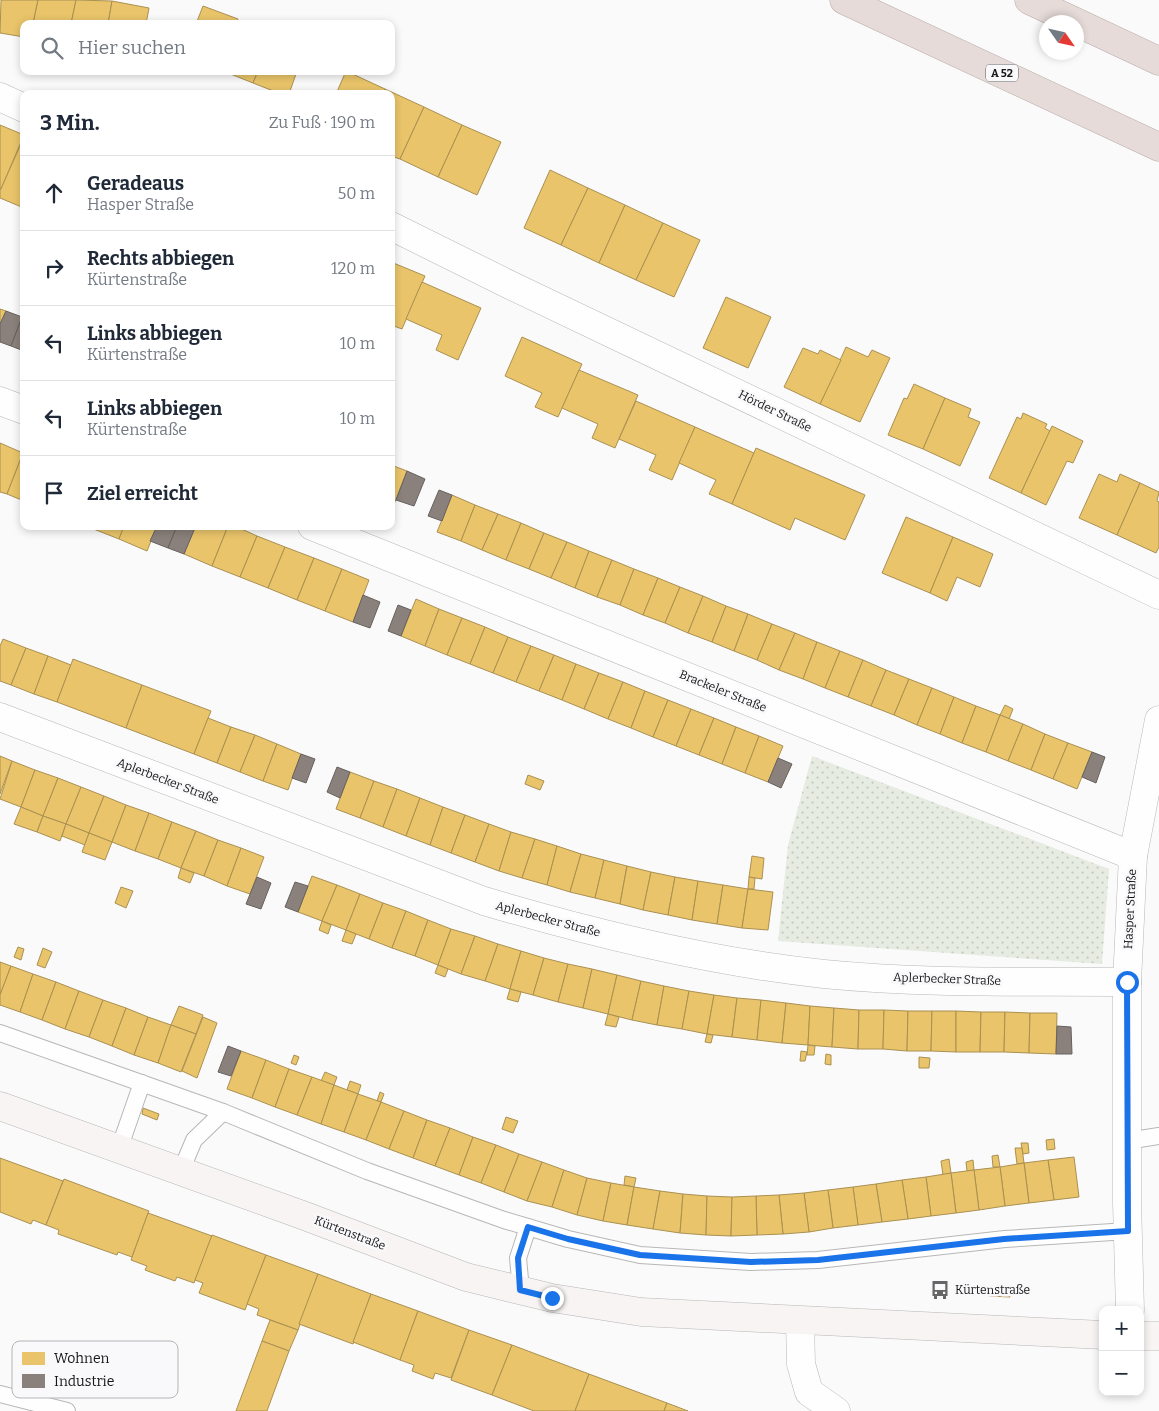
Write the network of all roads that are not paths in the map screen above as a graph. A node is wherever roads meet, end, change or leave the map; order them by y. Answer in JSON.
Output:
{"nodes":[{"id":1,"x":844,"y":0,"type":"edge"},
{"id":2,"x":1029,"y":0,"type":"edge"},
{"id":3,"x":1159,"y":61,"type":"edge"},
{"id":4,"x":0,"y":97,"type":"edge"},
{"id":5,"x":20,"y":106,"type":"edge"},
{"id":6,"x":1159,"y":147,"type":"edge"},
{"id":7,"x":395,"y":228,"type":"edge"},
{"id":8,"x":0,"y":401,"type":"edge"},
{"id":9,"x":20,"y":408,"type":"edge"},
{"id":10,"x":322,"y":530,"type":"edge"},
{"id":11,"x":1159,"y":595,"type":"edge"},
{"id":12,"x":0,"y":717,"type":"edge"},
{"id":13,"x":1159,"y":720,"type":"edge"},
{"id":14,"x":1133,"y":856,"type":"junction"},
{"id":15,"x":1127,"y":982,"type":"junction"},
{"id":16,"x":0,"y":1033,"type":"edge"},
{"id":17,"x":142,"y":1083,"type":"junction"},
{"id":18,"x":0,"y":1106,"type":"edge"},
{"id":19,"x":223,"y":1112,"type":"junction"},
{"id":20,"x":1159,"y":1136,"type":"edge"},
{"id":21,"x":1127,"y":1141,"type":"junction"},
{"id":22,"x":119,"y":1149,"type":"junction"},
{"id":23,"x":181,"y":1171,"type":"junction"},
{"id":24,"x":528,"y":1227,"type":"junction"},
{"id":25,"x":1128,"y":1231,"type":"junction"},
{"id":26,"x":520,"y":1290,"type":"junction"},
{"id":27,"x":1130,"y":1306,"type":"edge"},
{"id":28,"x":800,"y":1321,"type":"junction"},
{"id":29,"x":1099,"y":1335,"type":"edge"},
{"id":30,"x":1144,"y":1336,"type":"edge"},
{"id":31,"x":1159,"y":1336,"type":"edge"},
{"id":32,"x":0,"y":1394,"type":"edge"},
{"id":33,"x":37,"y":1407,"type":"edge"},
{"id":34,"x":67,"y":1411,"type":"edge"},
{"id":35,"x":836,"y":1411,"type":"edge"}],
"edges":[{"from":1,"to":6,"type":"highway","number":"A 52"},
{"from":2,"to":3,"type":"highway"},
{"from":4,"to":5,"type":"street"},
{"from":7,"to":11,"type":"street","name":"Hörder Straße"},
{"from":8,"to":9,"type":"street"},
{"from":10,"to":14,"type":"street","name":"Brackeler Straße"},
{"from":12,"to":15,"type":"street","name":"Aplerbecker Straße"},
{"from":13,"to":14,"type":"street","name":"Hasper Straße"},
{"from":14,"to":15,"type":"street","name":"Hasper Straße"},
{"from":15,"to":21,"type":"street","name":"Hasper Straße"},
{"from":16,"to":17,"type":"lane"},
{"from":17,"to":19,"type":"lane"},
{"from":17,"to":22,"type":"lane"},
{"from":18,"to":22,"type":"main road","name":"Kürtenstraße"},
{"from":19,"to":23,"type":"lane"},
{"from":19,"to":24,"type":"lane"},
{"from":20,"to":21,"type":"lane"},
{"from":21,"to":25,"type":"street","name":"Hasper Straße"},
{"from":22,"to":23,"type":"main road","name":"Kürtenstraße"},
{"from":23,"to":26,"type":"main road","name":"Kürtenstraße"},
{"from":24,"to":25,"type":"lane"},
{"from":24,"to":26,"type":"lane"},
{"from":25,"to":27,"type":"street","name":"Hasper Straße"},
{"from":26,"to":28,"type":"main road","name":"Kürtenstraße"},
{"from":28,"to":29,"type":"main road","name":"Kürtenstraße"},
{"from":28,"to":35,"type":"street"},
{"from":30,"to":31,"type":"main road"},
{"from":32,"to":33,"type":"lane"},
{"from":33,"to":34,"type":"lane"}]}
